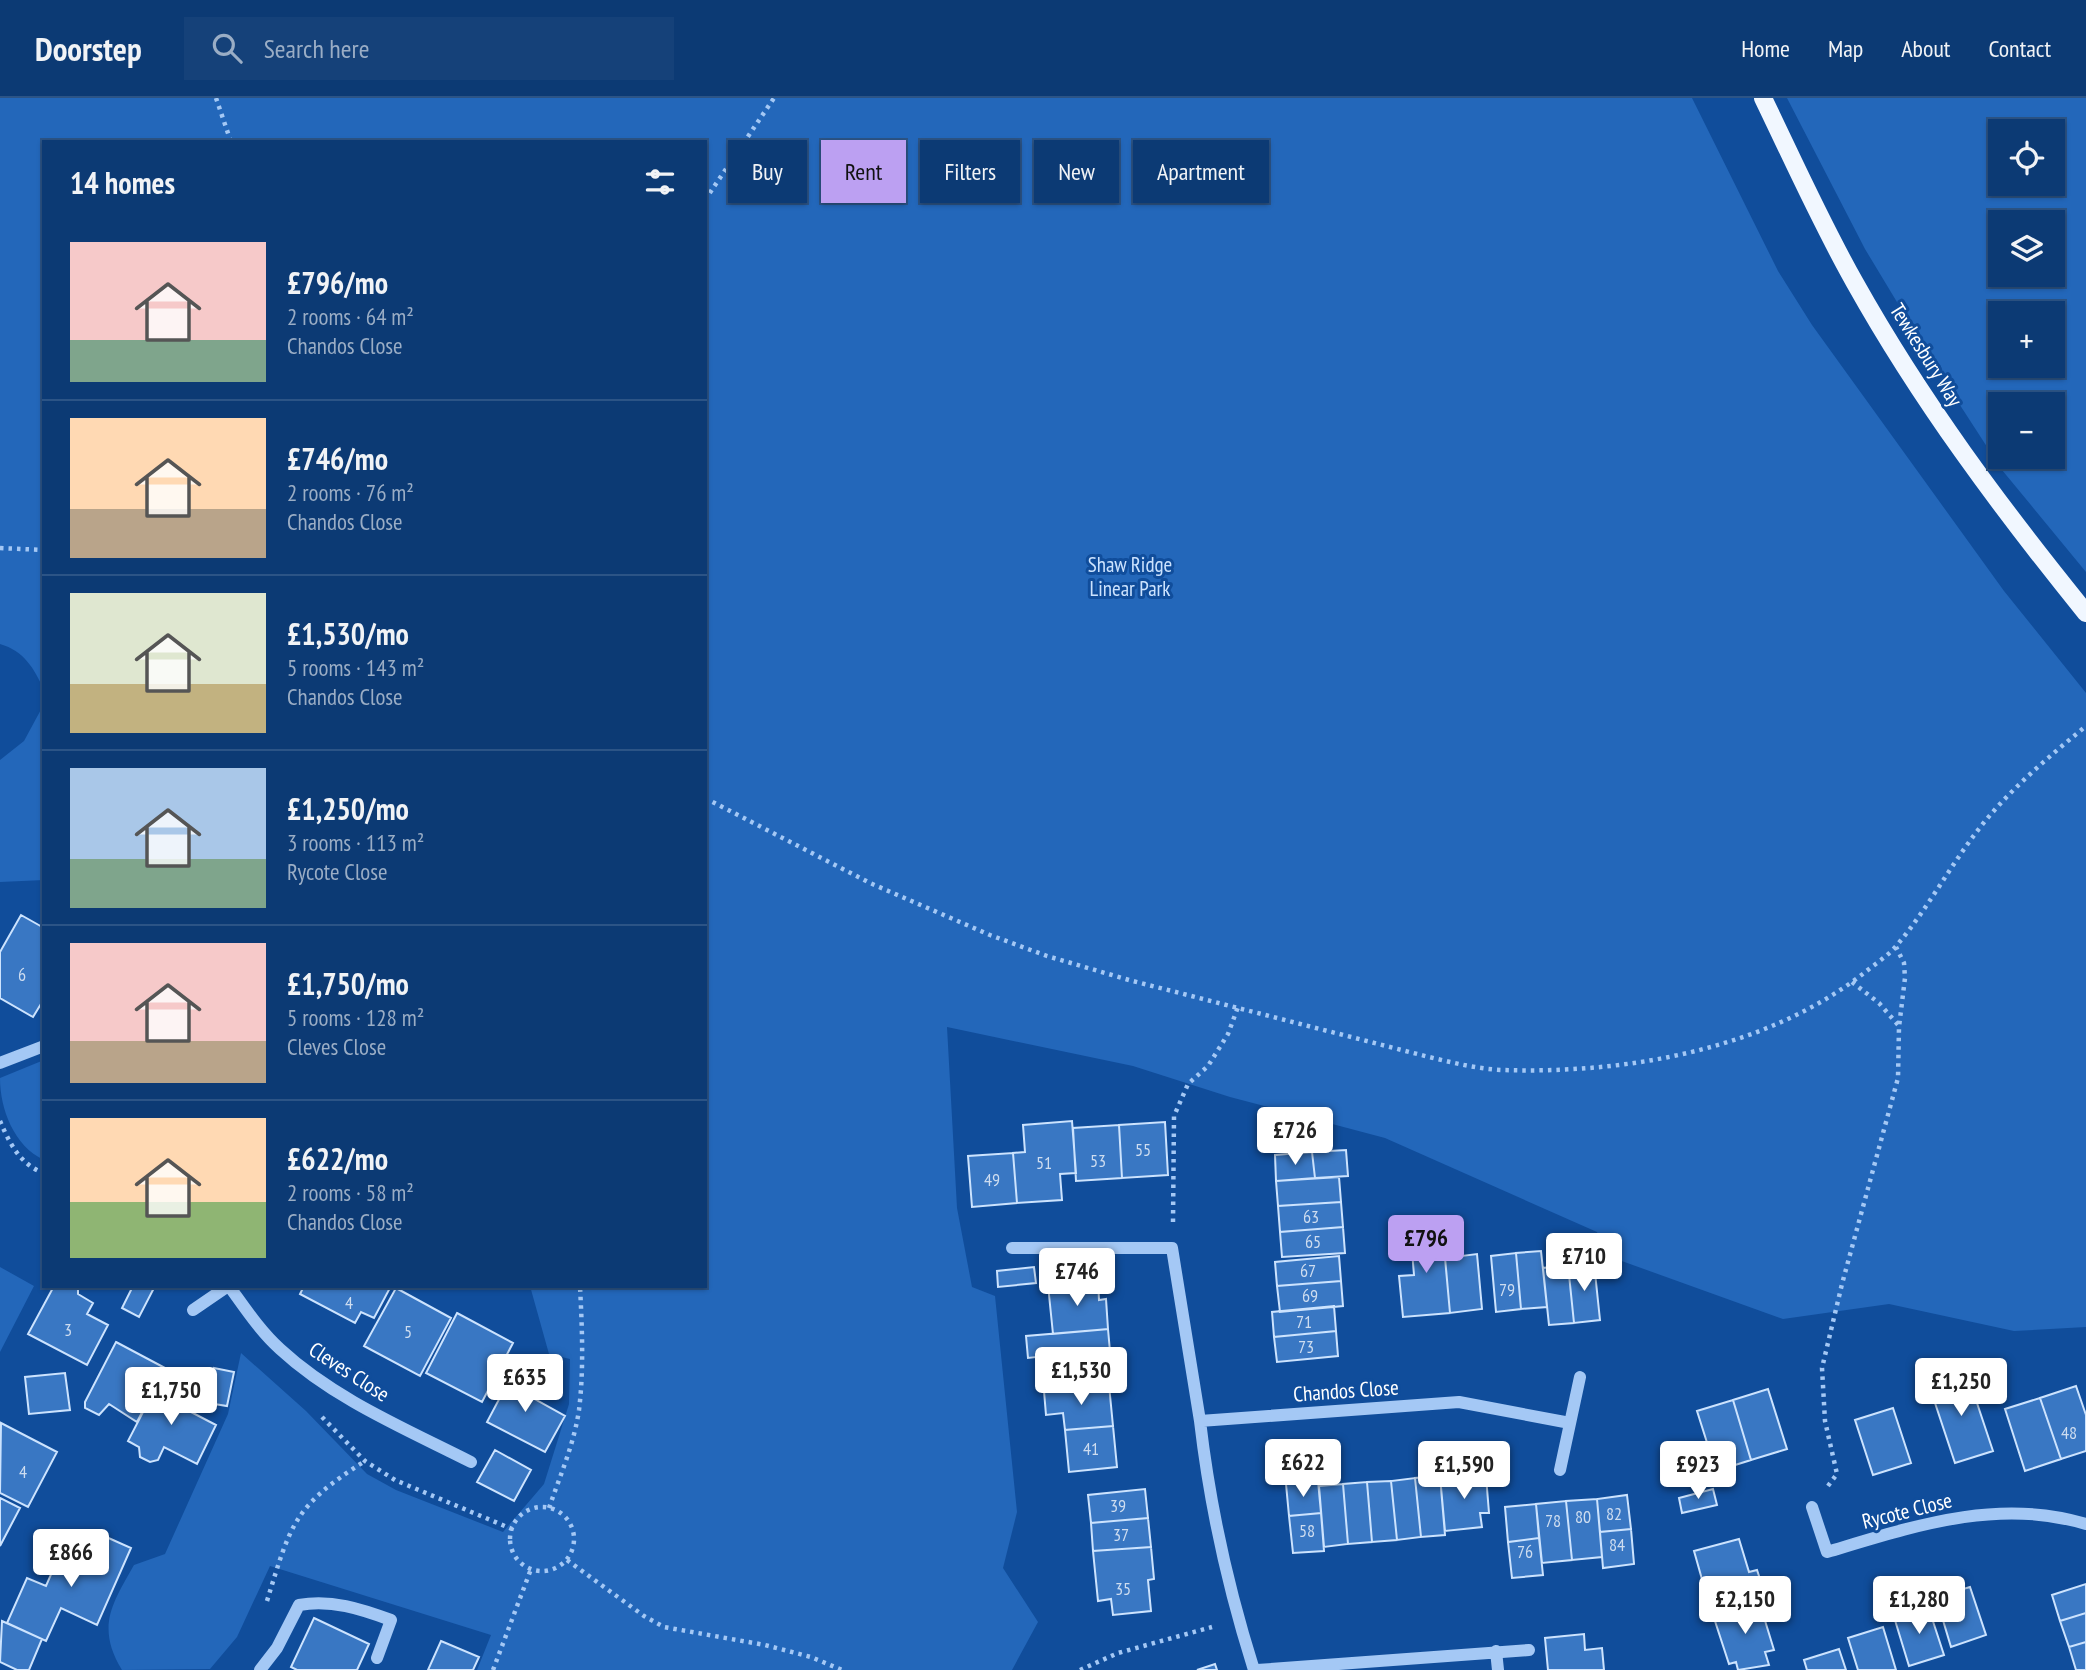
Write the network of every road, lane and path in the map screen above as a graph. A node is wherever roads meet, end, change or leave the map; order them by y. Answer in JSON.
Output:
{"nodes":[{"id":1,"x":216,"y":98,"type":"edge"},
{"id":2,"x":774,"y":98,"type":"edge"},
{"id":3,"x":1763,"y":98,"type":"edge"},
{"id":4,"x":230,"y":140,"type":"edge"},
{"id":5,"x":707,"y":197,"type":"edge"},
{"id":6,"x":0,"y":548,"type":"edge"},
{"id":7,"x":42,"y":550,"type":"edge"},
{"id":8,"x":2086,"y":613,"type":"edge"},
{"id":9,"x":2086,"y":726,"type":"edge"},
{"id":10,"x":707,"y":799,"type":"edge"},
{"id":11,"x":1896,"y":947,"type":"junction"},
{"id":12,"x":1852,"y":982,"type":"junction"},
{"id":13,"x":1238,"y":1007,"type":"junction"},
{"id":14,"x":1899,"y":1027,"type":"junction"},
{"id":15,"x":42,"y":1047,"type":"edge"},
{"id":16,"x":0,"y":1063,"type":"edge"},
{"id":17,"x":0,"y":1121,"type":"edge"},
{"id":18,"x":42,"y":1171,"type":"edge"},
{"id":19,"x":1012,"y":1248,"type":"dead end"},
{"id":20,"x":1172,"y":1248,"type":"junction"},
{"id":21,"x":226,"y":1288,"type":"edge"},
{"id":22,"x":230,"y":1288,"type":"edge"},
{"id":23,"x":580,"y":1288,"type":"edge"},
{"id":24,"x":192,"y":1310,"type":"dead end"},
{"id":25,"x":1580,"y":1377,"type":"dead end"},
{"id":26,"x":1200,"y":1422,"type":"junction"},
{"id":27,"x":1570,"y":1423,"type":"junction"},
{"id":28,"x":365,"y":1461,"type":"dead end"},
{"id":29,"x":471,"y":1462,"type":"dead end"},
{"id":30,"x":1560,"y":1470,"type":"dead end"},
{"id":31,"x":1812,"y":1507,"type":"joint"},
{"id":32,"x":549,"y":1508,"type":"junction"},
{"id":33,"x":2086,"y":1524,"type":"edge"},
{"id":34,"x":567,"y":1560,"type":"junction"},
{"id":35,"x":531,"y":1569,"type":"junction"},
{"id":36,"x":264,"y":1610,"type":"dead end"},
{"id":37,"x":1239,"y":1621,"type":"junction"},
{"id":38,"x":1529,"y":1650,"type":"dead end"},
{"id":39,"x":1496,"y":1651,"type":"junction"},
{"id":40,"x":377,"y":1658,"type":"dead end"},
{"id":41,"x":260,"y":1670,"type":"edge"},
{"id":42,"x":493,"y":1670,"type":"edge"},
{"id":43,"x":842,"y":1670,"type":"edge"},
{"id":44,"x":1080,"y":1670,"type":"edge"},
{"id":45,"x":1256,"y":1670,"type":"edge"},
{"id":46,"x":1498,"y":1670,"type":"edge"}],
"edges":[{"from":1,"to":4,"type":"path"},
{"from":2,"to":5,"type":"path"},
{"from":3,"to":8,"type":"main road","name":"Tewkesbury Way"},
{"from":6,"to":7,"type":"path"},
{"from":9,"to":11,"type":"path"},
{"from":10,"to":13,"type":"path"},
{"from":11,"to":12,"type":"path"},
{"from":11,"to":14,"type":"path"},
{"from":12,"to":13,"type":"path"},
{"from":12,"to":14,"type":"path"},
{"from":13,"to":20,"type":"path"},
{"from":14,"to":31,"type":"path"},
{"from":15,"to":16,"type":"street"},
{"from":17,"to":18,"type":"path"},
{"from":19,"to":20,"type":"street"},
{"from":20,"to":26,"type":"street"},
{"from":21,"to":24,"type":"street","name":"Cleves Close"},
{"from":22,"to":29,"type":"street","name":"Cleves Close"},
{"from":23,"to":32,"type":"path"},
{"from":25,"to":27,"type":"street"},
{"from":26,"to":27,"type":"street","name":"Chandos Close"},
{"from":26,"to":37,"type":"street"},
{"from":27,"to":30,"type":"street"},
{"from":28,"to":36,"type":"path"},
{"from":31,"to":33,"type":"street","name":"Rycote Close"},
{"from":32,"to":34,"type":"path"},
{"from":32,"to":35,"type":"path"},
{"from":34,"to":35,"type":"path"},
{"from":34,"to":43,"type":"path"},
{"from":35,"to":42,"type":"path"},
{"from":37,"to":44,"type":"path"},
{"from":37,"to":45,"type":"street"},
{"from":38,"to":39,"type":"street"},
{"from":39,"to":45,"type":"street"},
{"from":39,"to":46,"type":"street"},
{"from":40,"to":41,"type":"street"}]}
